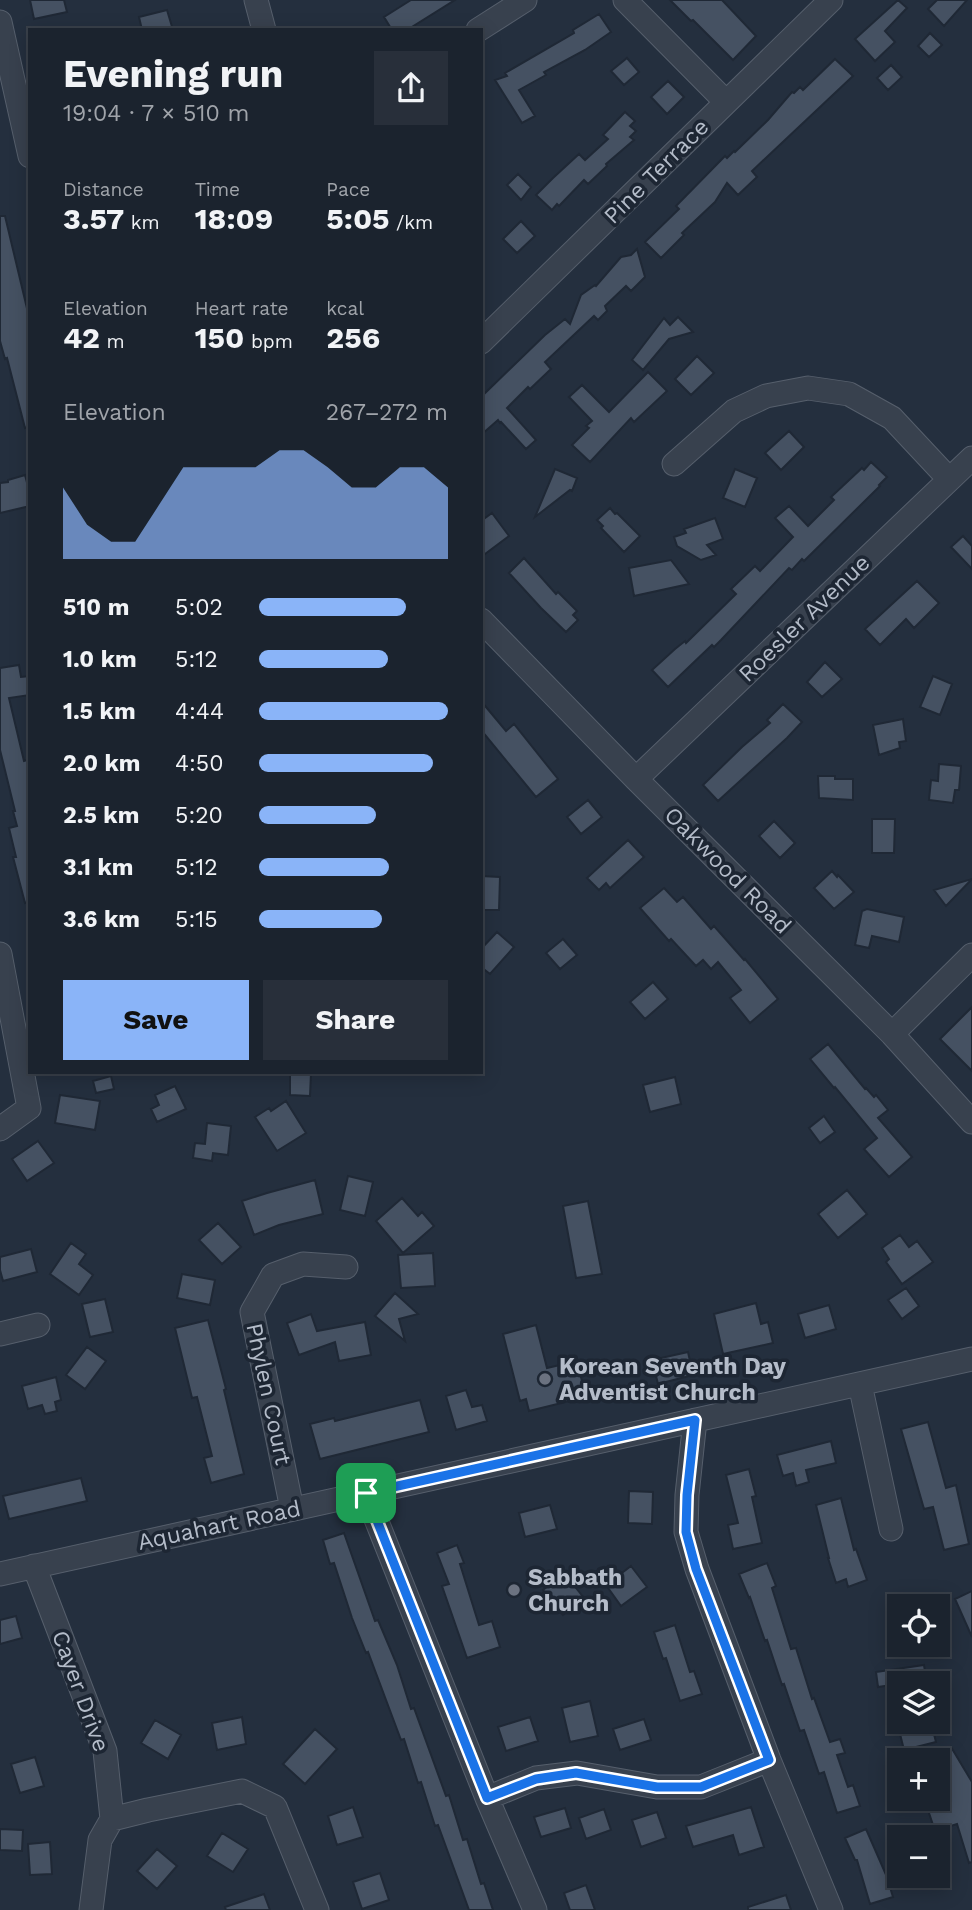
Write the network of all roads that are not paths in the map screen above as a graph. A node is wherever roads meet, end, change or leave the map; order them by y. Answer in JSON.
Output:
{"nodes":[{"id":1,"x":256,"y":0,"type":"edge"},
{"id":2,"x":525,"y":0,"type":"edge"},
{"id":3,"x":625,"y":0,"type":"edge"},
{"id":4,"x":831,"y":0,"type":"edge"},
{"id":5,"x":0,"y":22,"type":"edge"},
{"id":6,"x":263,"y":28,"type":"edge"},
{"id":7,"x":481,"y":28,"type":"edge"},
{"id":8,"x":726,"y":102,"type":"junction"},
{"id":9,"x":28,"y":147,"type":"edge"},
{"id":10,"x":483,"y":340,"type":"edge"},
{"id":11,"x":972,"y":458,"type":"edge"},
{"id":12,"x":674,"y":464,"type":"dead end"},
{"id":13,"x":949,"y":479,"type":"junction"},
{"id":14,"x":483,"y":622,"type":"edge"},
{"id":15,"x":636,"y":779,"type":"junction"},
{"id":16,"x":0,"y":954,"type":"edge"},
{"id":17,"x":972,"y":955,"type":"edge"},
{"id":18,"x":892,"y":1034,"type":"junction"},
{"id":19,"x":972,"y":1122,"type":"edge"},
{"id":20,"x":0,"y":1129,"type":"edge"},
{"id":21,"x":346,"y":1267,"type":"dead end"},
{"id":22,"x":38,"y":1325,"type":"dead end"},
{"id":23,"x":0,"y":1334,"type":"edge"},
{"id":24,"x":972,"y":1359,"type":"edge"},
{"id":25,"x":860,"y":1384,"type":"junction"},
{"id":26,"x":695,"y":1420,"type":"junction"},
{"id":27,"x":366,"y":1493,"type":"junction"},
{"id":28,"x":292,"y":1509,"type":"junction"},
{"id":29,"x":891,"y":1529,"type":"dead end"},
{"id":30,"x":34,"y":1566,"type":"junction"},
{"id":31,"x":0,"y":1574,"type":"edge"},
{"id":32,"x":769,"y":1760,"type":"junction"},
{"id":33,"x":487,"y":1798,"type":"junction"},
{"id":34,"x":112,"y":1819,"type":"junction"},
{"id":35,"x":91,"y":1910,"type":"edge"},
{"id":36,"x":317,"y":1910,"type":"edge"},
{"id":37,"x":535,"y":1910,"type":"edge"},
{"id":38,"x":831,"y":1910,"type":"edge"}],
"edges":[{"from":1,"to":6,"type":"street"},
{"from":2,"to":7,"type":"street"},
{"from":3,"to":8,"type":"street"},
{"from":4,"to":8,"type":"street","name":"Pine Terrace"},
{"from":5,"to":9,"type":"street"},
{"from":8,"to":10,"type":"street","name":"Pine Terrace"},
{"from":11,"to":13,"type":"street","name":"Roesler Avenue"},
{"from":12,"to":13,"type":"street"},
{"from":13,"to":15,"type":"street","name":"Roesler Avenue"},
{"from":14,"to":15,"type":"street","name":"Oakwood Road"},
{"from":15,"to":18,"type":"street","name":"Oakwood Road"},
{"from":16,"to":20,"type":"street"},
{"from":17,"to":18,"type":"street"},
{"from":18,"to":19,"type":"street","name":"Oakwood Road"},
{"from":21,"to":28,"type":"street","name":"Phylen Court"},
{"from":22,"to":23,"type":"street"},
{"from":24,"to":25,"type":"street","name":"Aquahart Road"},
{"from":25,"to":26,"type":"street","name":"Aquahart Road"},
{"from":25,"to":29,"type":"street"},
{"from":26,"to":27,"type":"street","name":"Aquahart Road"},
{"from":26,"to":32,"type":"street"},
{"from":27,"to":28,"type":"street","name":"Aquahart Road"},
{"from":27,"to":33,"type":"street"},
{"from":28,"to":30,"type":"street","name":"Aquahart Road"},
{"from":30,"to":31,"type":"street","name":"Aquahart Road"},
{"from":30,"to":34,"type":"street","name":"Cayer Drive"},
{"from":32,"to":33,"type":"street"},
{"from":32,"to":38,"type":"street"},
{"from":33,"to":37,"type":"street"},
{"from":34,"to":35,"type":"street","name":"Cayer Drive"},
{"from":34,"to":36,"type":"street"}]}
